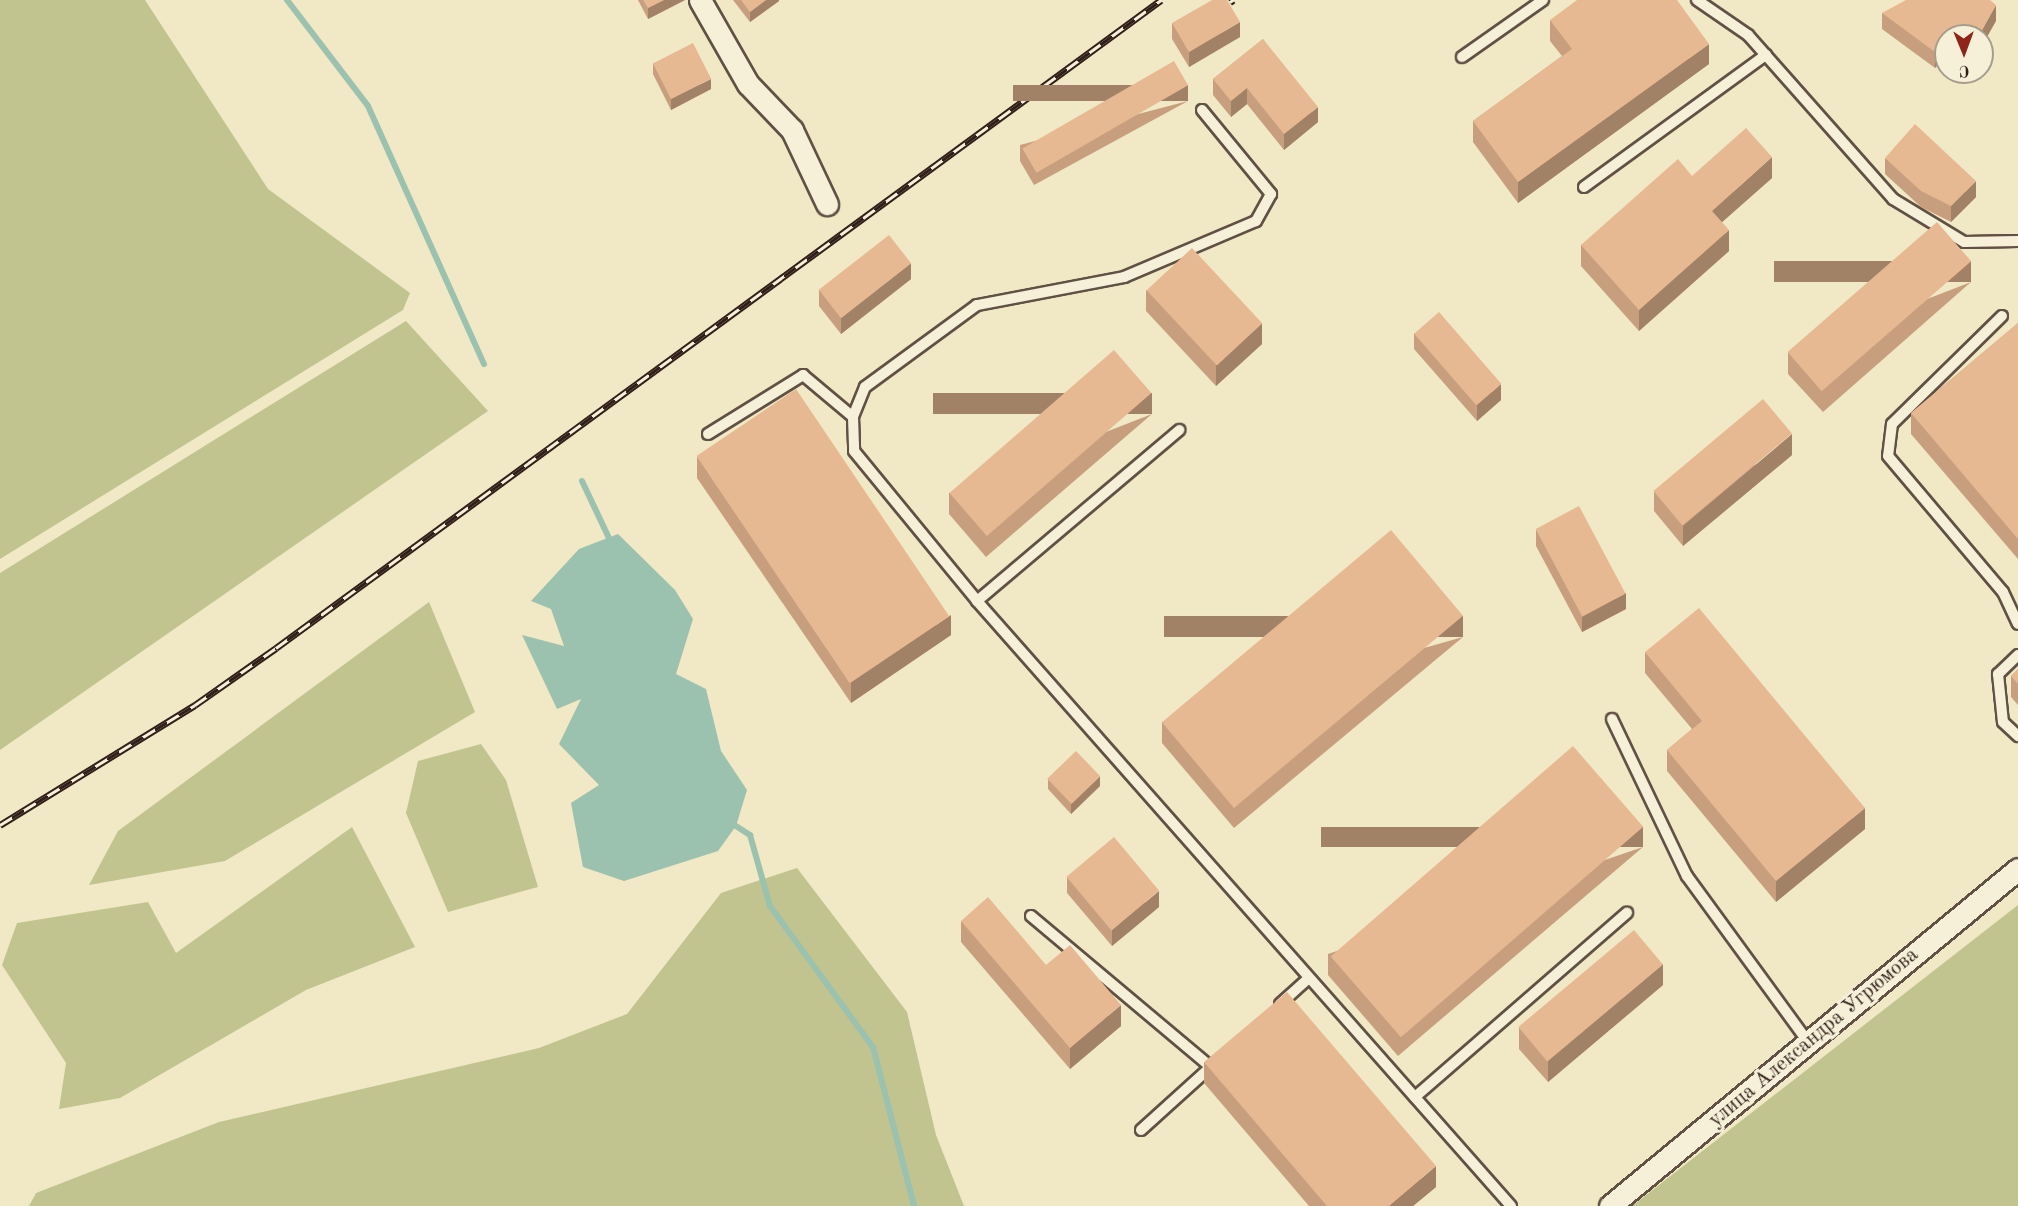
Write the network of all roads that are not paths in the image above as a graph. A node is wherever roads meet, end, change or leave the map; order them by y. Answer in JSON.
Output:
{"nodes":[{"id":1,"x":1543,"y":0,"type":"edge"},
{"id":2,"x":1697,"y":0,"type":"edge"},
{"id":3,"x":702,"y":1,"type":"edge"},
{"id":4,"x":1766,"y":55,"type":"junction"},
{"id":5,"x":1462,"y":57,"type":"dead end"},
{"id":6,"x":1202,"y":110,"type":"dead end"},
{"id":7,"x":1584,"y":187,"type":"dead end"},
{"id":8,"x":827,"y":204,"type":"dead end"},
{"id":9,"x":2018,"y":241,"type":"edge"},
{"id":10,"x":2002,"y":316,"type":"dead end"},
{"id":11,"x":853,"y":417,"type":"junction"},
{"id":12,"x":1179,"y":430,"type":"dead end"},
{"id":13,"x":708,"y":434,"type":"dead end"},
{"id":14,"x":977,"y":601,"type":"junction"},
{"id":15,"x":2018,"y":624,"type":"edge"},
{"id":16,"x":2018,"y":655,"type":"edge"},
{"id":17,"x":1612,"y":719,"type":"dead end"},
{"id":18,"x":2018,"y":736,"type":"edge"},
{"id":19,"x":2018,"y":869,"type":"edge"},
{"id":20,"x":1627,"y":913,"type":"dead end"},
{"id":21,"x":1031,"y":916,"type":"dead end"},
{"id":22,"x":1309,"y":978,"type":"junction"},
{"id":23,"x":1268,"y":1015,"type":"edge"},
{"id":24,"x":1808,"y":1042,"type":"junction"},
{"id":25,"x":1415,"y":1097,"type":"junction"},
{"id":26,"x":1141,"y":1130,"type":"dead end"},
{"id":27,"x":1511,"y":1206,"type":"edge"},
{"id":28,"x":1610,"y":1206,"type":"edge"}],
"edges":[{"from":1,"to":5,"type":"lane"},
{"from":2,"to":4,"type":"lane"},
{"from":3,"to":8,"type":"street"},
{"from":4,"to":7,"type":"lane"},
{"from":4,"to":9,"type":"lane"},
{"from":6,"to":11,"type":"lane"},
{"from":10,"to":15,"type":"lane"},
{"from":11,"to":13,"type":"lane"},
{"from":11,"to":14,"type":"lane"},
{"from":12,"to":14,"type":"lane"},
{"from":14,"to":22,"type":"lane"},
{"from":16,"to":18,"type":"lane"},
{"from":17,"to":24,"type":"lane"},
{"from":19,"to":24,"type":"street","name":"улица Александра Угрюмова"},
{"from":20,"to":25,"type":"lane"},
{"from":21,"to":26,"type":"lane"},
{"from":22,"to":23,"type":"lane"},
{"from":22,"to":25,"type":"lane"},
{"from":24,"to":28,"type":"street","name":"улица Александра Угрюмова"},
{"from":25,"to":27,"type":"lane"}]}
